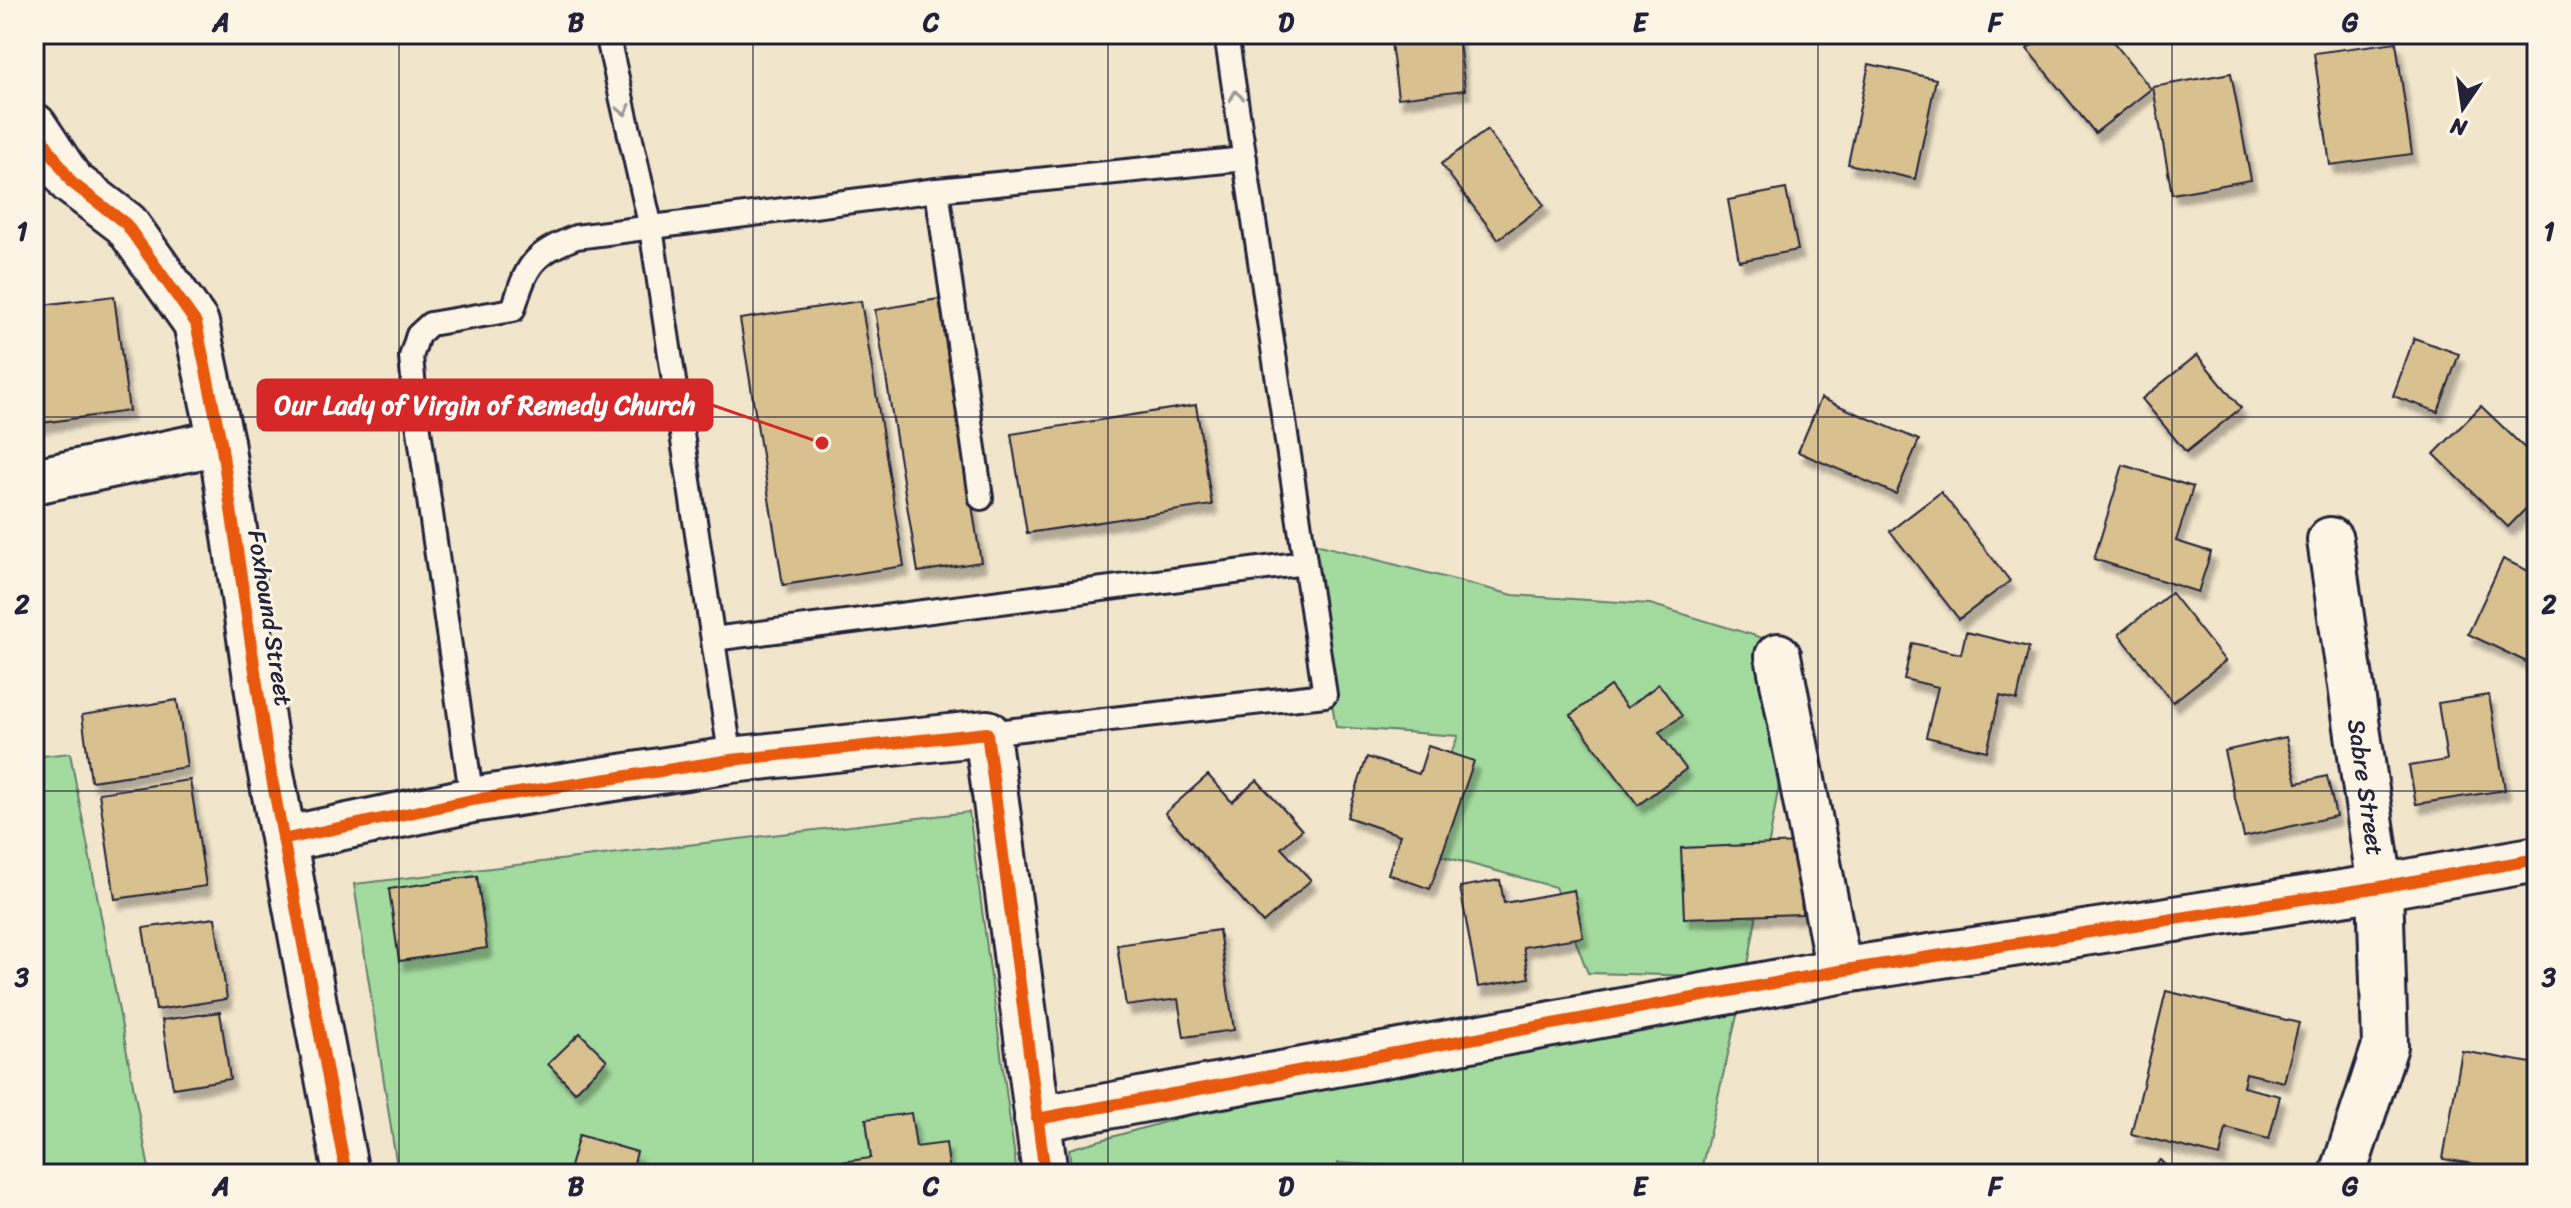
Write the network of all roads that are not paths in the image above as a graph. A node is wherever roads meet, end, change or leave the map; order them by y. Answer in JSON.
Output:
{"nodes":[{"id":1,"x":607,"y":34,"type":"edge"},
{"id":2,"x":1226,"y":34,"type":"edge"},
{"id":3,"x":34,"y":126,"type":"edge"},
{"id":4,"x":1245,"y":159,"type":"junction"},
{"id":5,"x":937,"y":190,"type":"junction"},
{"id":6,"x":651,"y":228,"type":"junction"},
{"id":7,"x":221,"y":442,"type":"junction"},
{"id":8,"x":34,"y":481,"type":"edge"},
{"id":9,"x":981,"y":498,"type":"dead end"},
{"id":10,"x":2330,"y":540,"type":"dead end"},
{"id":11,"x":1305,"y":563,"type":"junction"},
{"id":12,"x":713,"y":639,"type":"junction"},
{"id":13,"x":1778,"y":656,"type":"dead end"},
{"id":14,"x":987,"y":733,"type":"junction"},
{"id":15,"x":731,"y":760,"type":"junction"},
{"id":16,"x":472,"y":800,"type":"junction"},
{"id":17,"x":286,"y":839,"type":"junction"},
{"id":18,"x":2537,"y":859,"type":"edge"},
{"id":19,"x":2380,"y":887,"type":"junction"},
{"id":20,"x":1839,"y":971,"type":"junction"},
{"id":21,"x":1037,"y":1119,"type":"junction"},
{"id":22,"x":346,"y":1174,"type":"edge"},
{"id":23,"x":1045,"y":1174,"type":"edge"},
{"id":24,"x":2343,"y":1174,"type":"edge"}],
"edges":[{"from":1,"to":6,"type":"lane","one_way":true},
{"from":4,"to":2,"type":"lane","one_way":true},
{"from":3,"to":7,"type":"street","name":"Foxhound Street"},
{"from":4,"to":5,"type":"lane"},
{"from":4,"to":11,"type":"lane"},
{"from":5,"to":6,"type":"lane"},
{"from":5,"to":9,"type":"lane"},
{"from":6,"to":12,"type":"lane"},
{"from":6,"to":16,"type":"lane"},
{"from":7,"to":8,"type":"street"},
{"from":7,"to":17,"type":"street","name":"Foxhound Street"},
{"from":10,"to":19,"type":"street","name":"Sabre Street"},
{"from":11,"to":12,"type":"lane"},
{"from":11,"to":14,"type":"lane"},
{"from":12,"to":15,"type":"lane"},
{"from":13,"to":20,"type":"street"},
{"from":14,"to":15,"type":"street"},
{"from":14,"to":21,"type":"street"},
{"from":15,"to":16,"type":"street"},
{"from":16,"to":17,"type":"street"},
{"from":17,"to":22,"type":"street","name":"Foxhound Street"},
{"from":18,"to":19,"type":"street"},
{"from":19,"to":20,"type":"street"},
{"from":19,"to":24,"type":"street","name":"Sabre Street"},
{"from":20,"to":21,"type":"street"},
{"from":21,"to":23,"type":"street"}]}
